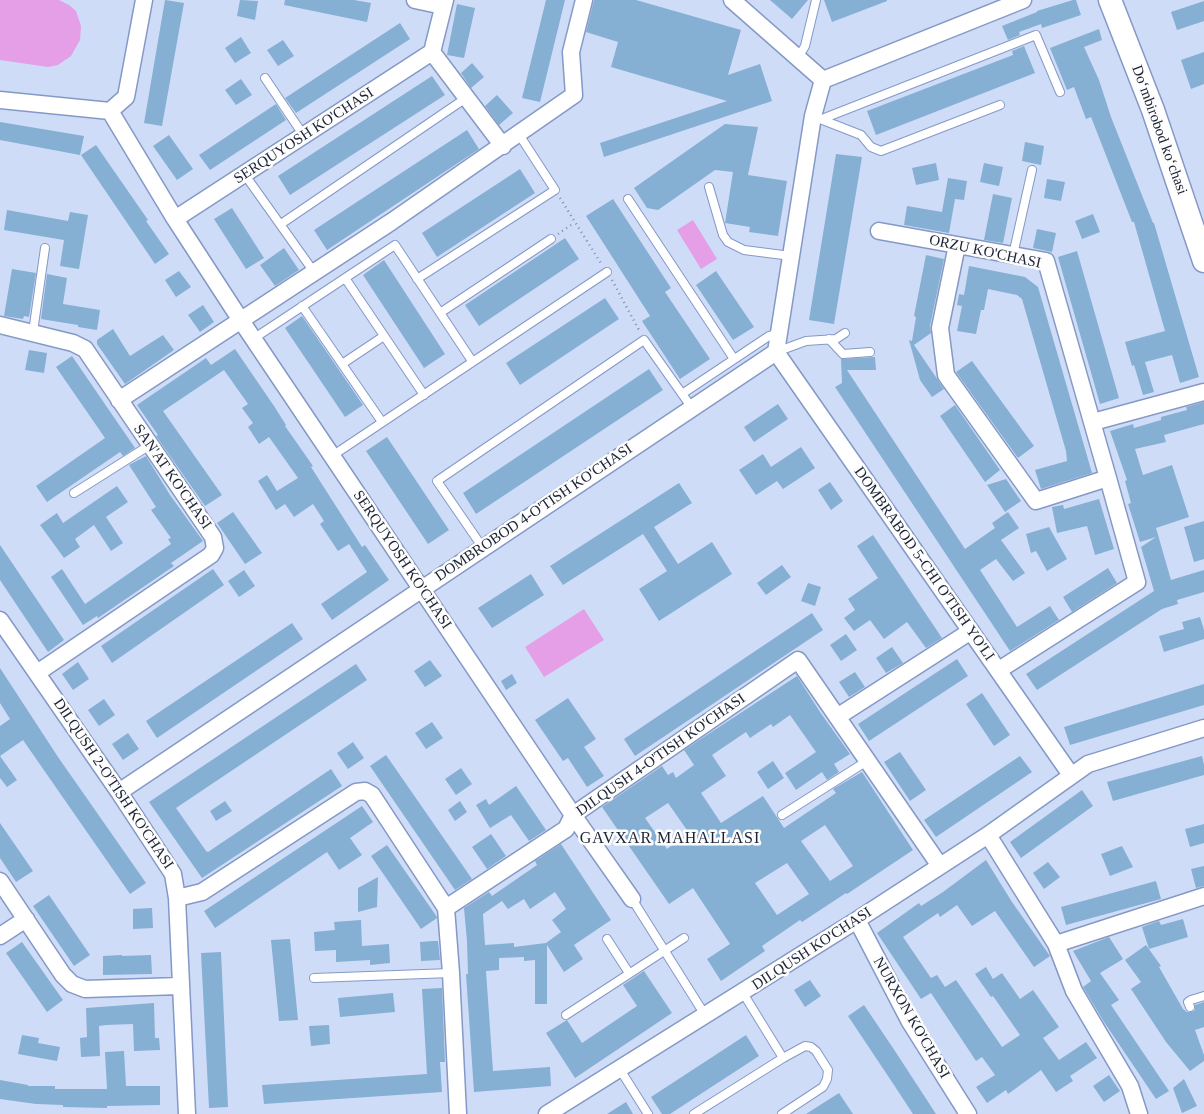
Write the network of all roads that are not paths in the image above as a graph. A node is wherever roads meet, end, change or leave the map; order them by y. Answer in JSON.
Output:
{"nodes":[{"id":1,"x":144,"y":0,"type":"edge"},
{"id":2,"x":415,"y":0,"type":"edge"},
{"id":3,"x":584,"y":0,"type":"edge"},
{"id":4,"x":732,"y":0,"type":"edge"},
{"id":5,"x":816,"y":0,"type":"edge"},
{"id":6,"x":1024,"y":0,"type":"edge"},
{"id":7,"x":1110,"y":0,"type":"edge"},
{"id":8,"x":1122,"y":0,"type":"edge"},
{"id":9,"x":444,"y":3,"type":"edge"},
{"id":10,"x":432,"y":52,"type":"junction"},
{"id":11,"x":798,"y":58,"type":"junction"},
{"id":12,"x":265,"y":78,"type":"dead end"},
{"id":13,"x":823,"y":80,"type":"junction"},
{"id":14,"x":1060,"y":92,"type":"dead end"},
{"id":15,"x":466,"y":98,"type":"junction"},
{"id":16,"x":0,"y":100,"type":"edge"},
{"id":17,"x":1000,"y":105,"type":"dead end"},
{"id":18,"x":110,"y":111,"type":"junction"},
{"id":19,"x":817,"y":118,"type":"junction"},
{"id":20,"x":518,"y":133,"type":"dead end"},
{"id":21,"x":304,"y":136,"type":"junction"},
{"id":22,"x":503,"y":146,"type":"junction"},
{"id":23,"x":1032,"y":170,"type":"dead end"},
{"id":24,"x":245,"y":175,"type":"junction"},
{"id":25,"x":709,"y":187,"type":"dead end"},
{"id":26,"x":628,"y":199,"type":"dead end"},
{"id":27,"x":176,"y":219,"type":"junction"},
{"id":28,"x":281,"y":224,"type":"junction"},
{"id":29,"x":1204,"y":227,"type":"edge"},
{"id":30,"x":879,"y":231,"type":"dead end"},
{"id":31,"x":551,"y":239,"type":"road end"},
{"id":32,"x":957,"y":244,"type":"junction"},
{"id":33,"x":45,"y":248,"type":"dead end"},
{"id":34,"x":1013,"y":255,"type":"junction"},
{"id":35,"x":791,"y":256,"type":"junction"},
{"id":36,"x":1204,"y":261,"type":"edge"},
{"id":37,"x":314,"y":272,"type":"junction"},
{"id":38,"x":607,"y":272,"type":"road end"},
{"id":39,"x":345,"y":278,"type":"junction"},
{"id":40,"x":417,"y":279,"type":"junction"},
{"id":41,"x":302,"y":306,"type":"junction"},
{"id":42,"x":440,"y":313,"type":"junction"},
{"id":43,"x":240,"y":319,"type":"junction"},
{"id":44,"x":0,"y":325,"type":"edge"},
{"id":45,"x":33,"y":332,"type":"junction"},
{"id":46,"x":779,"y":333,"type":"junction"},
{"id":47,"x":845,"y":333,"type":"dead end"},
{"id":48,"x":384,"y":336,"type":"junction"},
{"id":49,"x":253,"y":339,"type":"junction"},
{"id":50,"x":829,"y":339,"type":"junction"},
{"id":51,"x":776,"y":352,"type":"junction"},
{"id":52,"x":870,"y":352,"type":"dead end"},
{"id":53,"x":734,"y":359,"type":"junction"},
{"id":54,"x":472,"y":361,"type":"junction"},
{"id":55,"x":342,"y":364,"type":"junction"},
{"id":56,"x":1204,"y":392,"type":"edge"},
{"id":57,"x":682,"y":394,"type":"junction"},
{"id":58,"x":424,"y":395,"type":"junction"},
{"id":59,"x":119,"y":400,"type":"junction"},
{"id":60,"x":692,"y":408,"type":"junction"},
{"id":61,"x":382,"y":422,"type":"junction"},
{"id":62,"x":1093,"y":422,"type":"junction"},
{"id":63,"x":150,"y":445,"type":"junction"},
{"id":64,"x":332,"y":456,"type":"junction"},
{"id":65,"x":1108,"y":478,"type":"junction"},
{"id":66,"x":74,"y":493,"type":"dead end"},
{"id":67,"x":483,"y":548,"type":"junction"},
{"id":68,"x":421,"y":588,"type":"junction"},
{"id":69,"x":0,"y":620,"type":"edge"},
{"id":70,"x":972,"y":631,"type":"junction"},
{"id":71,"x":999,"y":670,"type":"junction"},
{"id":72,"x":37,"y":673,"type":"junction"},
{"id":73,"x":838,"y":717,"type":"junction"},
{"id":74,"x":1204,"y":728,"type":"edge"},
{"id":75,"x":867,"y":761,"type":"junction"},
{"id":76,"x":1071,"y":775,"type":"junction"},
{"id":77,"x":119,"y":792,"type":"junction"},
{"id":78,"x":782,"y":814,"type":"dead end"},
{"id":79,"x":573,"y":815,"type":"junction"},
{"id":80,"x":988,"y":835,"type":"junction"},
{"id":81,"x":940,"y":866,"type":"junction"},
{"id":82,"x":0,"y":881,"type":"edge"},
{"id":83,"x":1204,"y":896,"type":"edge"},
{"id":84,"x":177,"y":898,"type":"junction"},
{"id":85,"x":632,"y":898,"type":"joint"},
{"id":86,"x":446,"y":908,"type":"junction"},
{"id":87,"x":26,"y":919,"type":"junction"},
{"id":88,"x":857,"y":920,"type":"junction"},
{"id":89,"x":0,"y":936,"type":"edge"},
{"id":90,"x":684,"y":938,"type":"dead end"},
{"id":91,"x":607,"y":939,"type":"dead end"},
{"id":92,"x":1056,"y":944,"type":"junction"},
{"id":93,"x":664,"y":951,"type":"junction"},
{"id":94,"x":451,"y":972,"type":"junction"},
{"id":95,"x":630,"y":973,"type":"junction"},
{"id":96,"x":314,"y":978,"type":"dead end"},
{"id":97,"x":180,"y":986,"type":"junction"},
{"id":98,"x":742,"y":993,"type":"junction"},
{"id":99,"x":1204,"y":996,"type":"edge"},
{"id":100,"x":1190,"y":1007,"type":"dead end"},
{"id":101,"x":566,"y":1015,"type":"dead end"},
{"id":102,"x":706,"y":1016,"type":"junction"},
{"id":103,"x":783,"y":1058,"type":"junction"},
{"id":104,"x":619,"y":1068,"type":"junction"},
{"id":105,"x":187,"y":1114,"type":"edge"},
{"id":106,"x":458,"y":1114,"type":"edge"},
{"id":107,"x":548,"y":1114,"type":"edge"},
{"id":108,"x":648,"y":1114,"type":"edge"},
{"id":109,"x":694,"y":1114,"type":"edge"},
{"id":110,"x":782,"y":1114,"type":"edge"},
{"id":111,"x":968,"y":1114,"type":"edge"},
{"id":112,"x":1139,"y":1114,"type":"edge"}],
"edges":[{"from":1,"to":18,"type":"street"},
{"from":2,"to":9,"type":"street"},
{"from":3,"to":22,"type":"street"},
{"from":4,"to":11,"type":"street"},
{"from":5,"to":11,"type":"lane"},
{"from":6,"to":13,"type":"street"},
{"from":7,"to":36,"type":"main road","name":"Doʻmbirobod koʻchasi"},
{"from":8,"to":29,"type":"main road","name":"Doʻmbirobod koʻchasi"},
{"from":9,"to":10,"type":"street"},
{"from":10,"to":15,"type":"street"},
{"from":10,"to":21,"type":"street","name":"SERQUYOSH KO'CHASI"},
{"from":11,"to":13,"type":"street"},
{"from":12,"to":21,"type":"lane"},
{"from":13,"to":19,"type":"street"},
{"from":14,"to":19,"type":"lane"},
{"from":15,"to":22,"type":"street"},
{"from":15,"to":28,"type":"lane"},
{"from":16,"to":18,"type":"street"},
{"from":17,"to":19,"type":"lane"},
{"from":18,"to":27,"type":"street","name":"SERQUYOSH KO'CHASI"},
{"from":19,"to":35,"type":"street"},
{"from":20,"to":40,"type":"lane"},
{"from":21,"to":24,"type":"street","name":"SERQUYOSH KO'CHASI"},
{"from":22,"to":37,"type":"street"},
{"from":23,"to":34,"type":"lane"},
{"from":24,"to":27,"type":"street","name":"SERQUYOSH KO'CHASI"},
{"from":24,"to":28,"type":"lane"},
{"from":25,"to":35,"type":"lane"},
{"from":26,"to":53,"type":"lane"},
{"from":27,"to":43,"type":"street","name":"SERQUYOSH KO'CHASI"},
{"from":28,"to":37,"type":"lane"},
{"from":30,"to":32,"type":"street","name":"ORZU KO'CHASI"},
{"from":31,"to":42,"type":"lane"},
{"from":32,"to":34,"type":"street","name":"ORZU KO'CHASI"},
{"from":32,"to":65,"type":"street"},
{"from":33,"to":45,"type":"lane"},
{"from":34,"to":62,"type":"street","name":"ORZU KO'CHASI"},
{"from":35,"to":46,"type":"street"},
{"from":37,"to":43,"type":"street"},
{"from":38,"to":54,"type":"lane"},
{"from":39,"to":40,"type":"lane"},
{"from":39,"to":41,"type":"lane"},
{"from":39,"to":48,"type":"lane"},
{"from":40,"to":42,"type":"lane"},
{"from":41,"to":49,"type":"lane"},
{"from":41,"to":55,"type":"lane"},
{"from":42,"to":54,"type":"lane"},
{"from":43,"to":49,"type":"street","name":"SERQUYOSH KO'CHASI"},
{"from":43,"to":59,"type":"street"},
{"from":44,"to":45,"type":"street","name":"SAN'AT KO'CHASI"},
{"from":45,"to":59,"type":"street","name":"SAN'AT KO'CHASI"},
{"from":46,"to":51,"type":"street"},
{"from":46,"to":53,"type":"lane"},
{"from":47,"to":50,"type":"lane"},
{"from":48,"to":55,"type":"lane"},
{"from":48,"to":58,"type":"lane"},
{"from":49,"to":64,"type":"street","name":"SERQUYOSH KO'CHASI"},
{"from":50,"to":51,"type":"lane"},
{"from":50,"to":52,"type":"lane"},
{"from":51,"to":60,"type":"street","name":"DOMBROBOD 4-O'TISH KO'CHASI"},
{"from":51,"to":70,"type":"street","name":"DOMBRABOD 5-CHI O'TISH YO'LI"},
{"from":53,"to":57,"type":"lane"},
{"from":54,"to":58,"type":"lane"},
{"from":55,"to":61,"type":"lane"},
{"from":56,"to":62,"type":"street"},
{"from":57,"to":60,"type":"lane"},
{"from":57,"to":67,"type":"lane"},
{"from":58,"to":61,"type":"lane"},
{"from":59,"to":63,"type":"street","name":"SAN'AT KO'CHASI"},
{"from":60,"to":67,"type":"street","name":"DOMBROBOD 4-O'TISH KO'CHASI"},
{"from":61,"to":64,"type":"lane"},
{"from":62,"to":65,"type":"street","name":"ORZU KO'CHASI"},
{"from":63,"to":66,"type":"lane"},
{"from":63,"to":72,"type":"street","name":"SAN'AT KO'CHASI"},
{"from":64,"to":68,"type":"street","name":"SERQUYOSH KO'CHASI"},
{"from":65,"to":71,"type":"street","name":"ORZU KO'CHASI"},
{"from":67,"to":68,"type":"street","name":"DOMBROBOD 4-O'TISH KO'CHASI"},
{"from":68,"to":77,"type":"street","name":"DOMBROBOD 4-O'TISH KO'CHASI"},
{"from":68,"to":79,"type":"street","name":"SERQUYOSH KO'CHASI"},
{"from":69,"to":72,"type":"street","name":"DILQUSH 2-O'TISH KO'CHASI"},
{"from":70,"to":71,"type":"street","name":"DOMBRABOD 5-CHI O'TISH YO'LI"},
{"from":70,"to":73,"type":"street"},
{"from":71,"to":76,"type":"street","name":"DOMBRABOD 5-CHI O'TISH YO'LI"},
{"from":72,"to":77,"type":"street","name":"DILQUSH 2-O'TISH KO'CHASI"},
{"from":73,"to":75,"type":"street","name":"DILQUSH 4-O'TISH KO'CHASI"},
{"from":73,"to":79,"type":"street","name":"DILQUSH 4-O'TISH KO'CHASI"},
{"from":74,"to":76,"type":"street","name":"DILQUSH KO'CHASI"},
{"from":75,"to":78,"type":"lane"},
{"from":75,"to":81,"type":"street","name":"DILQUSH 4-O'TISH KO'CHASI"},
{"from":76,"to":80,"type":"street","name":"DILQUSH KO'CHASI"},
{"from":77,"to":84,"type":"street","name":"DILQUSH 2-O'TISH KO'CHASI"},
{"from":79,"to":85,"type":"street","name":"SERQUYOSH KO'CHASI"},
{"from":79,"to":86,"type":"street","name":"DILQUSH 4-O'TISH KO'CHASI"},
{"from":80,"to":81,"type":"street","name":"DILQUSH KO'CHASI"},
{"from":80,"to":92,"type":"street"},
{"from":81,"to":88,"type":"street","name":"DILQUSH KO'CHASI"},
{"from":82,"to":87,"type":"street"},
{"from":83,"to":92,"type":"street"},
{"from":84,"to":86,"type":"street"},
{"from":84,"to":97,"type":"street","name":"DILQUSH 2-O'TISH KO'CHASI"},
{"from":85,"to":93,"type":"lane"},
{"from":86,"to":94,"type":"street"},
{"from":87,"to":89,"type":"street"},
{"from":87,"to":97,"type":"street"},
{"from":88,"to":98,"type":"street","name":"DILQUSH KO'CHASI"},
{"from":88,"to":111,"type":"street","name":"NURXON KO'CHASI"},
{"from":90,"to":93,"type":"lane"},
{"from":91,"to":95,"type":"lane"},
{"from":92,"to":112,"type":"street"},
{"from":93,"to":95,"type":"lane"},
{"from":93,"to":102,"type":"lane"},
{"from":94,"to":96,"type":"lane"},
{"from":94,"to":106,"type":"street"},
{"from":95,"to":101,"type":"lane"},
{"from":97,"to":105,"type":"street","name":"DILQUSH 2-O'TISH KO'CHASI"},
{"from":98,"to":102,"type":"street","name":"DILQUSH KO'CHASI"},
{"from":98,"to":103,"type":"lane"},
{"from":99,"to":100,"type":"lane"},
{"from":102,"to":104,"type":"street","name":"DILQUSH KO'CHASI"},
{"from":103,"to":109,"type":"lane"},
{"from":103,"to":110,"type":"lane"},
{"from":104,"to":107,"type":"street","name":"DILQUSH KO'CHASI"},
{"from":104,"to":108,"type":"lane"}]}
